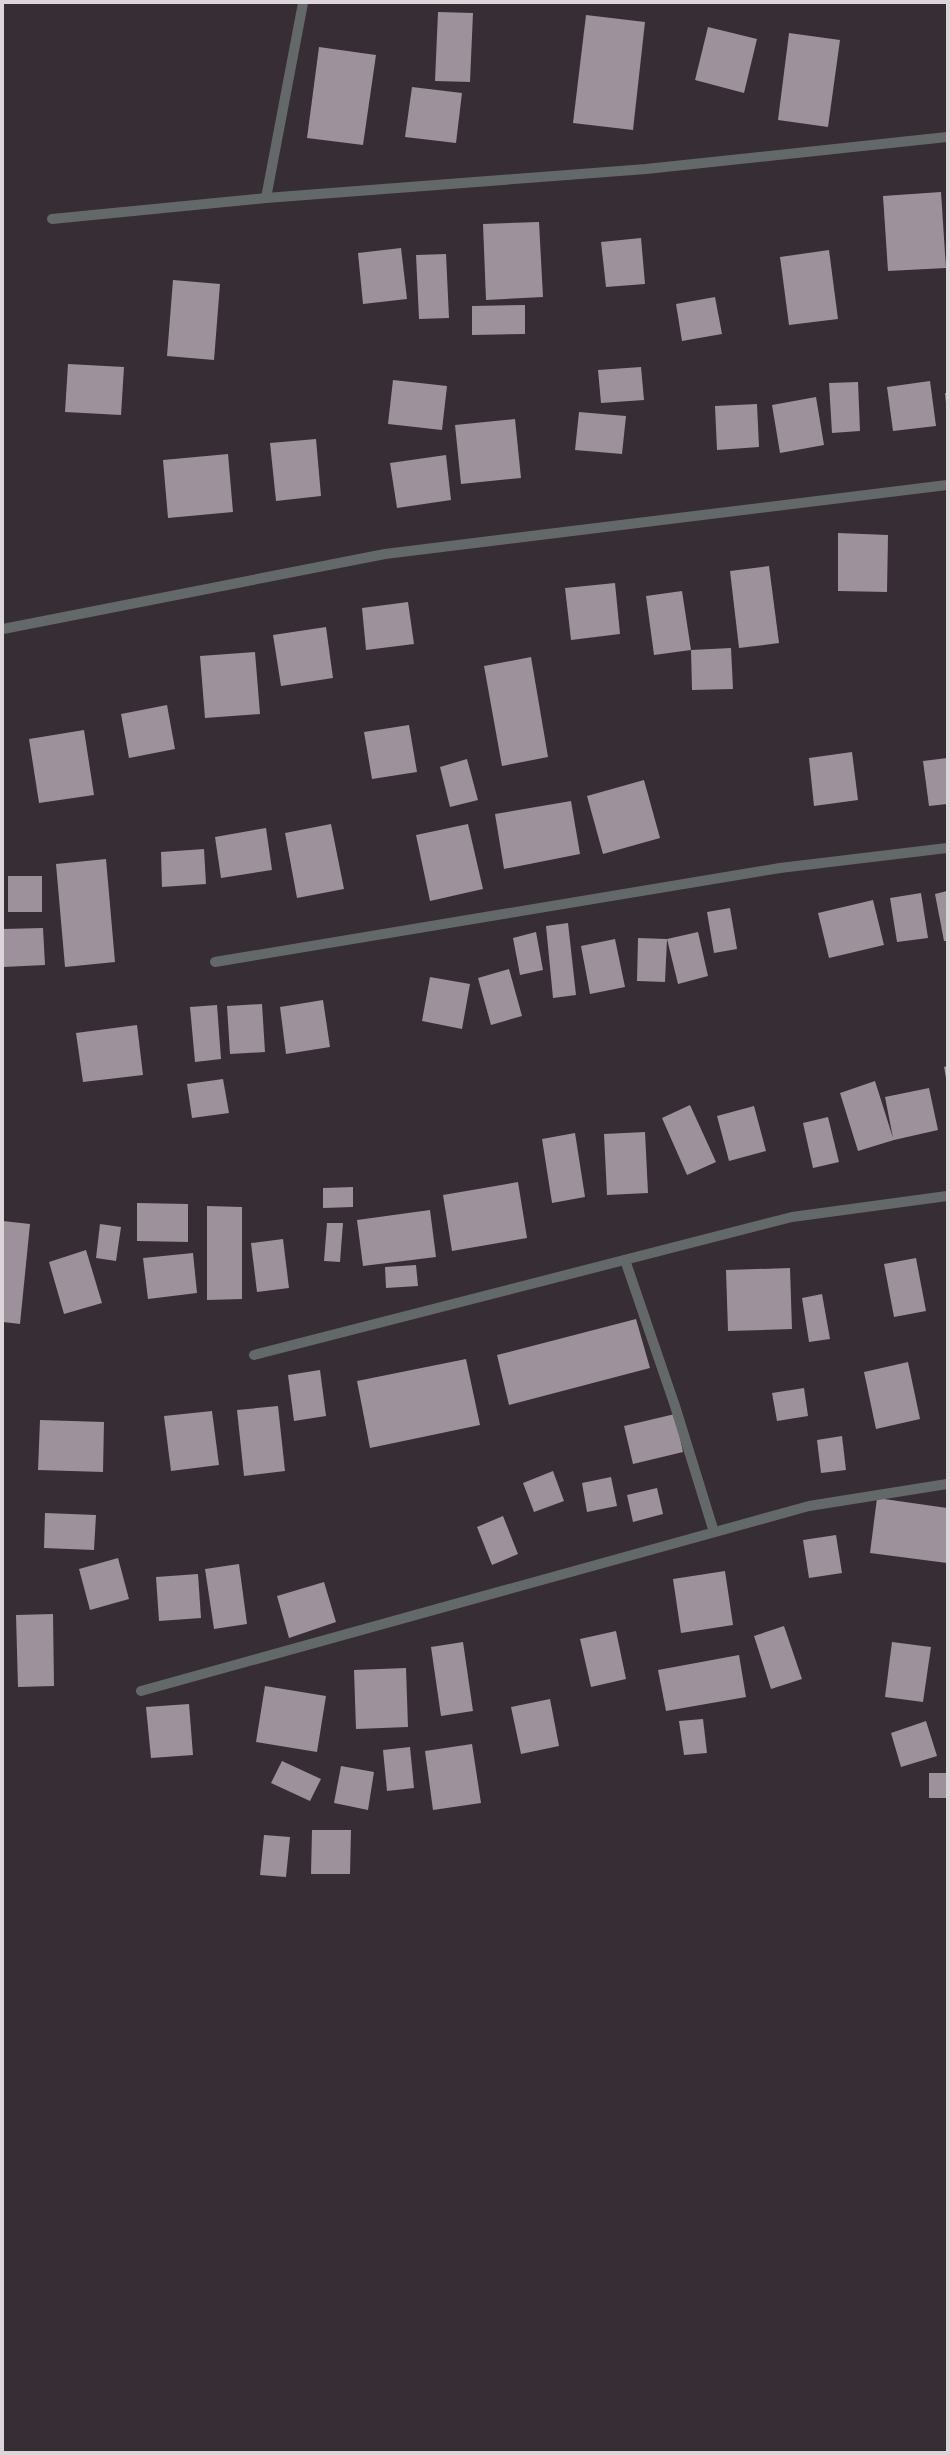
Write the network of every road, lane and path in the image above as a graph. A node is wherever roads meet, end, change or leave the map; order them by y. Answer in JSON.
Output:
{"nodes":[{"id":1,"x":303,"y":3,"type":"edge"},
{"id":2,"x":947,"y":137,"type":"edge"},
{"id":3,"x":266,"y":198,"type":"junction"},
{"id":4,"x":52,"y":219,"type":"dead end"},
{"id":5,"x":947,"y":485,"type":"edge"},
{"id":6,"x":3,"y":629,"type":"edge"},
{"id":7,"x":947,"y":848,"type":"edge"},
{"id":8,"x":215,"y":962,"type":"dead end"},
{"id":9,"x":947,"y":1196,"type":"edge"},
{"id":10,"x":625,"y":1260,"type":"junction"},
{"id":11,"x":254,"y":1355,"type":"dead end"},
{"id":12,"x":947,"y":1484,"type":"edge"},
{"id":13,"x":714,"y":1532,"type":"junction"},
{"id":14,"x":141,"y":1691,"type":"dead end"}],
"edges":[{"from":1,"to":3,"type":"street"},
{"from":2,"to":3,"type":"street"},
{"from":3,"to":4,"type":"street"},
{"from":5,"to":6,"type":"street"},
{"from":7,"to":8,"type":"street"},
{"from":9,"to":10,"type":"street"},
{"from":10,"to":11,"type":"street"},
{"from":10,"to":13,"type":"street"},
{"from":12,"to":13,"type":"street"},
{"from":13,"to":14,"type":"street"}]}
